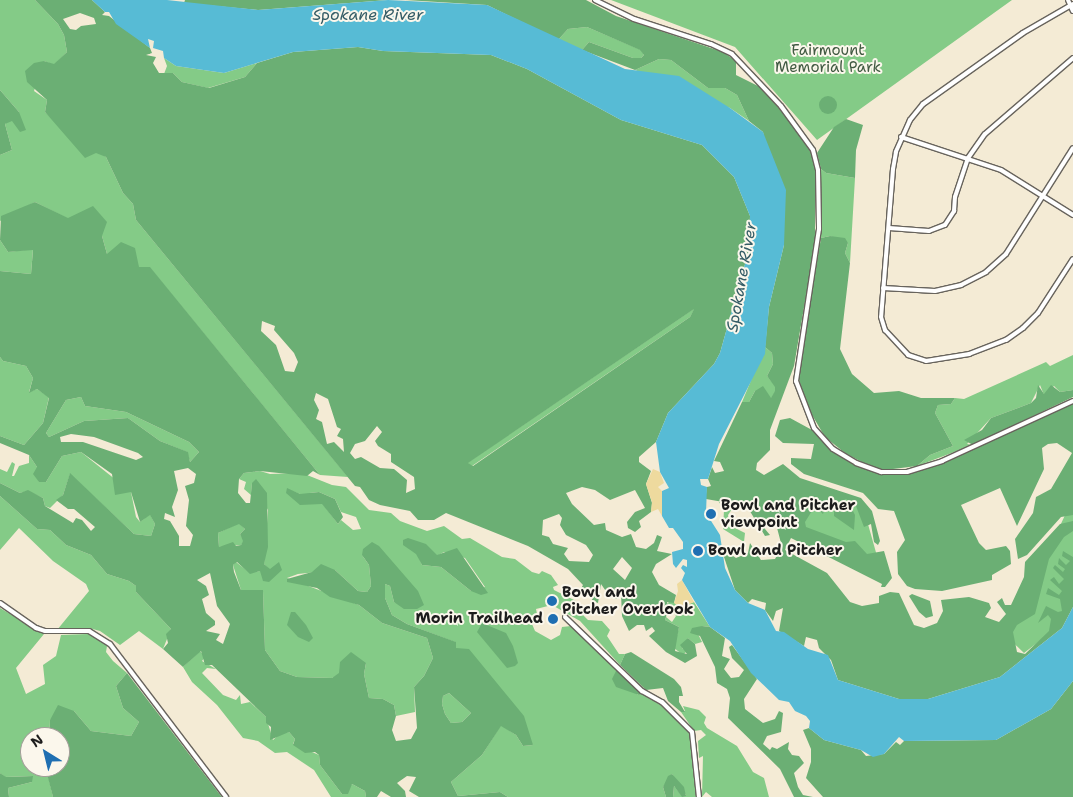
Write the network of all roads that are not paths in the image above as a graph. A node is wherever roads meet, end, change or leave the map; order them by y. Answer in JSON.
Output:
{"nodes":[{"id":1,"x":595,"y":0,"type":"edge"},
{"id":2,"x":1068,"y":0,"type":"edge"},
{"id":3,"x":1072,"y":5,"type":"edge"},
{"id":4,"x":1073,"y":11,"type":"edge"},
{"id":5,"x":1073,"y":58,"type":"edge"},
{"id":6,"x":902,"y":137,"type":"junction"},
{"id":7,"x":1073,"y":148,"type":"edge"},
{"id":8,"x":968,"y":158,"type":"junction"},
{"id":9,"x":1042,"y":196,"type":"junction"},
{"id":10,"x":1073,"y":214,"type":"edge"},
{"id":11,"x":889,"y":228,"type":"junction"},
{"id":12,"x":1073,"y":259,"type":"edge"},
{"id":13,"x":883,"y":288,"type":"junction"},
{"id":14,"x":1073,"y":401,"type":"edge"},
{"id":15,"x":0,"y":603,"type":"edge"},
{"id":16,"x":566,"y":617,"type":"dead end"},
{"id":17,"x":226,"y":797,"type":"edge"},
{"id":18,"x":699,"y":797,"type":"edge"}],
"edges":[{"from":1,"to":14,"type":"street"},
{"from":2,"to":3,"type":"street"},
{"from":3,"to":4,"type":"street"},
{"from":3,"to":6,"type":"street"},
{"from":5,"to":8,"type":"street"},
{"from":6,"to":8,"type":"street"},
{"from":6,"to":11,"type":"street"},
{"from":7,"to":9,"type":"street"},
{"from":8,"to":9,"type":"street"},
{"from":8,"to":11,"type":"street"},
{"from":9,"to":10,"type":"street"},
{"from":9,"to":13,"type":"street"},
{"from":11,"to":13,"type":"street"},
{"from":12,"to":13,"type":"street"},
{"from":15,"to":17,"type":"street"},
{"from":16,"to":18,"type":"street"}]}
